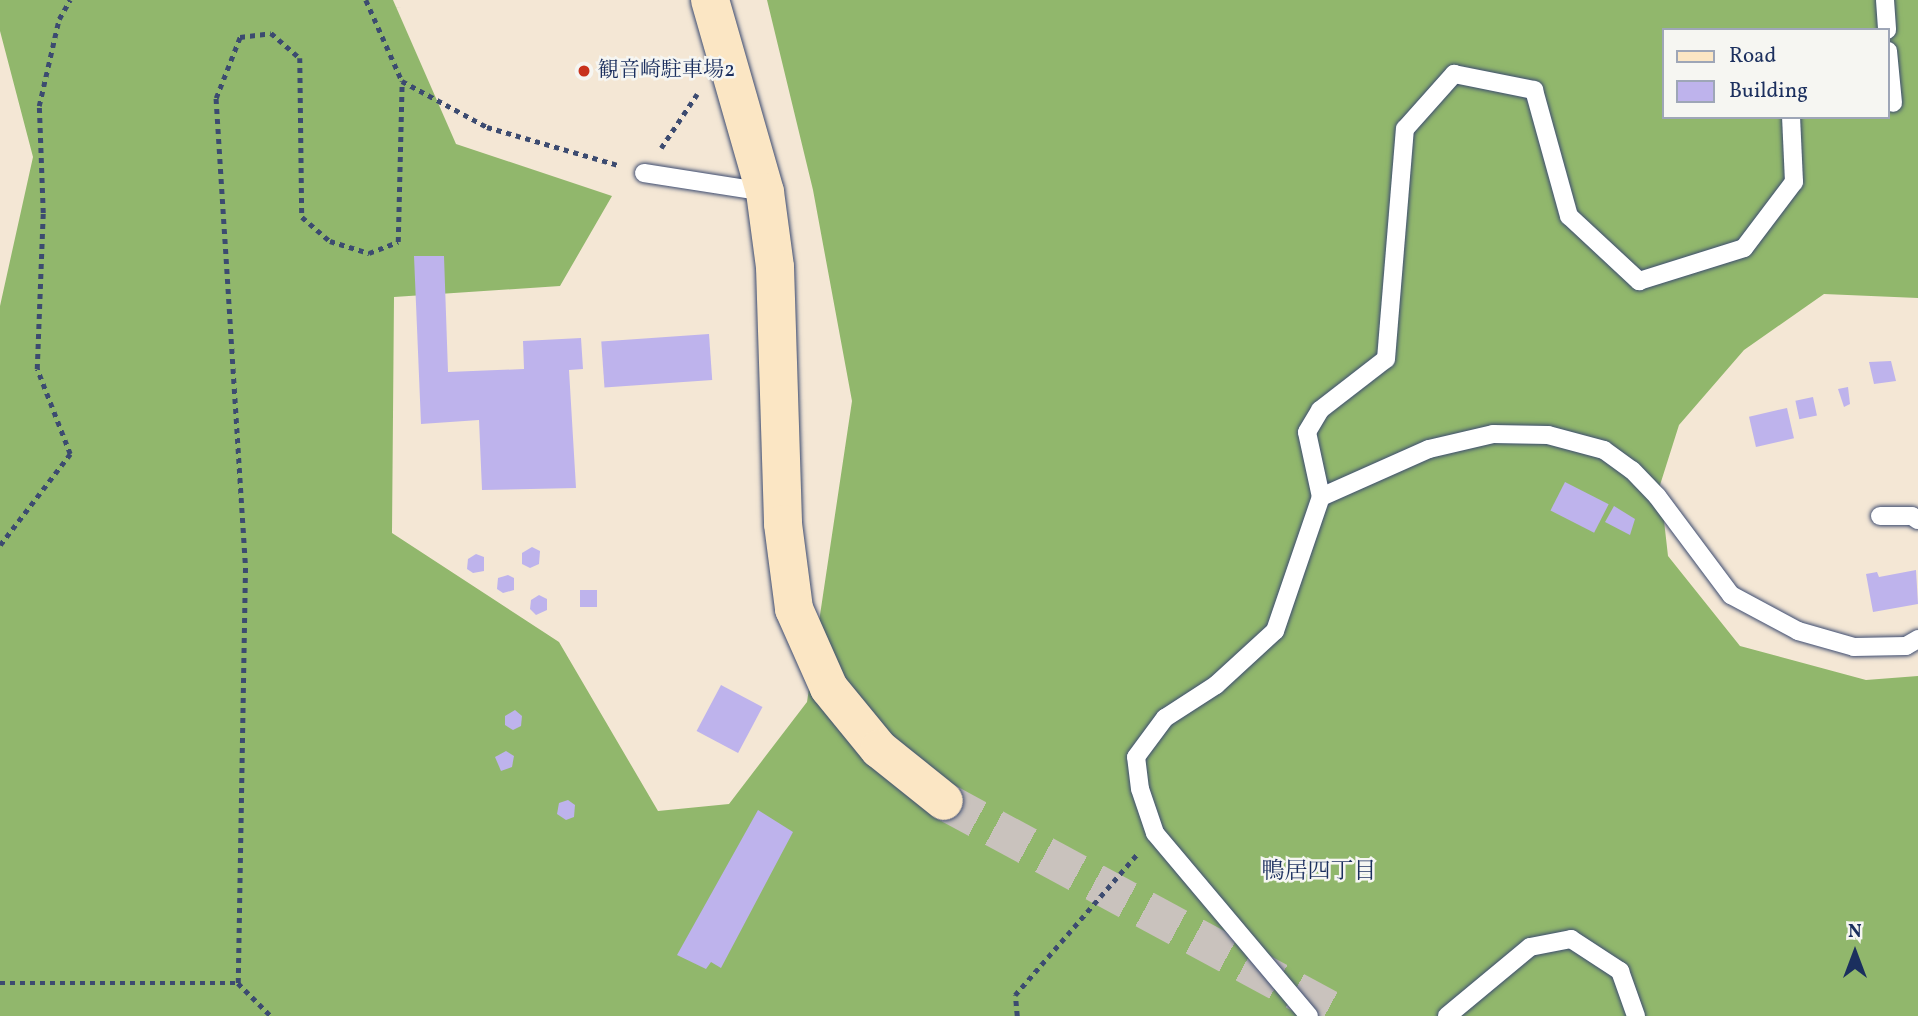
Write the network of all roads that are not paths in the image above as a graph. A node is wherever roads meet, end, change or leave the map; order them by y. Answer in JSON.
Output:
{"nodes":[{"id":1,"x":710,"y":0,"type":"edge"},
{"id":2,"x":1885,"y":0,"type":"edge"},
{"id":3,"x":1887,"y":28,"type":"edge"},
{"id":4,"x":1890,"y":72,"type":"edge"},
{"id":5,"x":1893,"y":103,"type":"dead end"},
{"id":6,"x":1791,"y":119,"type":"edge"},
{"id":7,"x":644,"y":173,"type":"road end"},
{"id":8,"x":765,"y":192,"type":"junction"},
{"id":9,"x":1321,"y":497,"type":"junction"},
{"id":10,"x":1881,"y":516,"type":"dead end"},
{"id":11,"x":1918,"y":520,"type":"edge"},
{"id":12,"x":1918,"y":639,"type":"edge"},
{"id":13,"x":944,"y":801,"type":"tunnel mouth"},
{"id":14,"x":1309,"y":1016,"type":"edge"},
{"id":15,"x":1447,"y":1016,"type":"edge"},
{"id":16,"x":1636,"y":1016,"type":"edge"}],
"edges":[{"from":1,"to":8,"type":"street"},
{"from":2,"to":3,"type":"lane"},
{"from":4,"to":5,"type":"lane"},
{"from":6,"to":9,"type":"lane"},
{"from":7,"to":8,"type":"lane"},
{"from":8,"to":13,"type":"street"},
{"from":9,"to":12,"type":"lane"},
{"from":9,"to":14,"type":"lane"},
{"from":10,"to":11,"type":"lane"},
{"from":15,"to":16,"type":"lane"}]}
